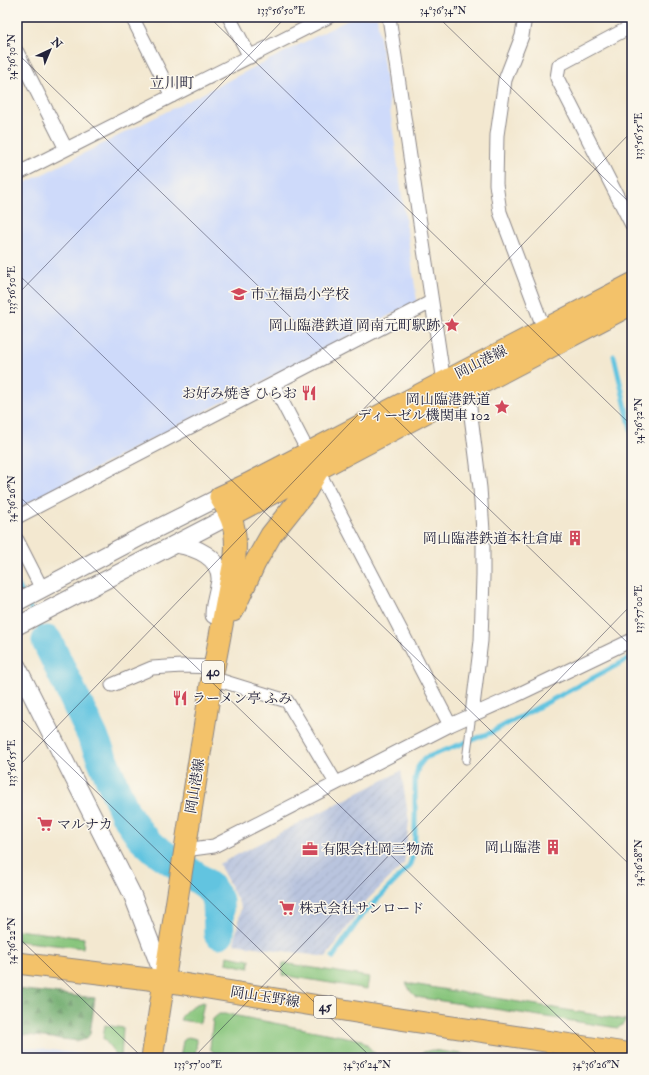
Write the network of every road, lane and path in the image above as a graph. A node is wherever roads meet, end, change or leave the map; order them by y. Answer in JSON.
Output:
{"nodes":[{"id":1,"x":132,"y":17,"type":"edge"},
{"id":2,"x":230,"y":17,"type":"edge"},
{"id":3,"x":327,"y":17,"type":"edge"},
{"id":4,"x":389,"y":17,"type":"edge"},
{"id":5,"x":525,"y":17,"type":"edge"},
{"id":6,"x":632,"y":26,"type":"edge"},
{"id":7,"x":17,"y":52,"type":"edge"},
{"id":8,"x":250,"y":57,"type":"junction"},
{"id":9,"x":172,"y":96,"type":"junction"},
{"id":10,"x":66,"y":149,"type":"junction"},
{"id":11,"x":17,"y":174,"type":"edge"},
{"id":12,"x":632,"y":225,"type":"edge"},
{"id":13,"x":632,"y":284,"type":"edge"},
{"id":14,"x":431,"y":302,"type":"junction"},
{"id":15,"x":632,"y":304,"type":"edge"},
{"id":16,"x":548,"y":338,"type":"junction"},
{"id":17,"x":464,"y":371,"type":"junction"},
{"id":18,"x":443,"y":381,"type":"junction"},
{"id":19,"x":272,"y":384,"type":"junction"},
{"id":20,"x":468,"y":391,"type":"junction"},
{"id":21,"x":447,"y":402,"type":"junction"},
{"id":22,"x":313,"y":461,"type":"junction"},
{"id":23,"x":220,"y":497,"type":"junction"},
{"id":24,"x":231,"y":515,"type":"junction"},
{"id":25,"x":17,"y":517,"type":"edge"},
{"id":26,"x":17,"y":540,"type":"edge"},
{"id":27,"x":176,"y":544,"type":"junction"},
{"id":28,"x":38,"y":591,"type":"junction"},
{"id":29,"x":17,"y":602,"type":"edge"},
{"id":30,"x":21,"y":624,"type":"edge"},
{"id":31,"x":632,"y":640,"type":"edge"},
{"id":32,"x":218,"y":645,"type":"junction"},
{"id":33,"x":17,"y":666,"type":"edge"},
{"id":34,"x":213,"y":672,"type":"junction"},
{"id":35,"x":112,"y":685,"type":"dead end"},
{"id":36,"x":472,"y":714,"type":"junction"},
{"id":37,"x":450,"y":724,"type":"junction"},
{"id":38,"x":466,"y":760,"type":"dead end"},
{"id":39,"x":336,"y":783,"type":"junction"},
{"id":40,"x":185,"y":850,"type":"junction"},
{"id":41,"x":17,"y":963,"type":"edge"},
{"id":42,"x":165,"y":981,"type":"junction"},
{"id":43,"x":631,"y":1056,"type":"edge"},
{"id":44,"x":152,"y":1058,"type":"edge"}],
"edges":[{"from":1,"to":9,"type":"street"},
{"from":2,"to":8,"type":"street"},
{"from":3,"to":8,"type":"street"},
{"from":4,"to":14,"type":"street"},
{"from":5,"to":16,"type":"street"},
{"from":6,"to":12,"type":"street"},
{"from":7,"to":10,"type":"street"},
{"from":8,"to":9,"type":"street"},
{"from":9,"to":10,"type":"street"},
{"from":10,"to":11,"type":"street"},
{"from":13,"to":16,"type":"main road","name":"岡山港線"},
{"from":14,"to":18,"type":"street"},
{"from":14,"to":19,"type":"street"},
{"from":15,"to":16,"type":"main road","name":"岡山港線"},
{"from":16,"to":17,"type":"main road","name":"岡山港線"},
{"from":16,"to":20,"type":"main road","name":"岡山港線"},
{"from":17,"to":18,"type":"main road","name":"岡山港線"},
{"from":17,"to":20,"type":"street"},
{"from":18,"to":21,"type":"street"},
{"from":18,"to":22,"type":"main road","name":"岡山港線"},
{"from":19,"to":22,"type":"street"},
{"from":19,"to":25,"type":"street"},
{"from":20,"to":21,"type":"main road","name":"岡山港線"},
{"from":20,"to":36,"type":"street"},
{"from":21,"to":22,"type":"main road","name":"岡山港線"},
{"from":22,"to":23,"type":"main road","name":"岡山港線"},
{"from":22,"to":24,"type":"main road","name":"岡山港線"},
{"from":22,"to":32,"type":"main road","number":"40"},
{"from":22,"to":37,"type":"street"},
{"from":23,"to":24,"type":"main road","name":"岡山港線","number":"40"},
{"from":23,"to":28,"type":"street"},
{"from":24,"to":27,"type":"street"},
{"from":24,"to":32,"type":"main road","name":"岡山港線","number":"40"},
{"from":26,"to":28,"type":"street"},
{"from":27,"to":30,"type":"street"},
{"from":27,"to":32,"type":"street"},
{"from":28,"to":29,"type":"street"},
{"from":31,"to":36,"type":"street"},
{"from":32,"to":34,"type":"main road","name":"岡山港線","number":"40"},
{"from":33,"to":42,"type":"street"},
{"from":34,"to":35,"type":"street"},
{"from":34,"to":39,"type":"street"},
{"from":34,"to":40,"type":"main road","name":"岡山港線","number":"40"},
{"from":36,"to":37,"type":"street"},
{"from":36,"to":38,"type":"lane"},
{"from":37,"to":39,"type":"street"},
{"from":39,"to":40,"type":"street"},
{"from":40,"to":42,"type":"main road","name":"岡山港線","number":"40"},
{"from":41,"to":42,"type":"main road","name":"岡山玉野線","number":"45"},
{"from":42,"to":43,"type":"main road","name":"岡山玉野線","number":"45"},
{"from":42,"to":44,"type":"main road","name":"岡山港線","number":"40"}]}
